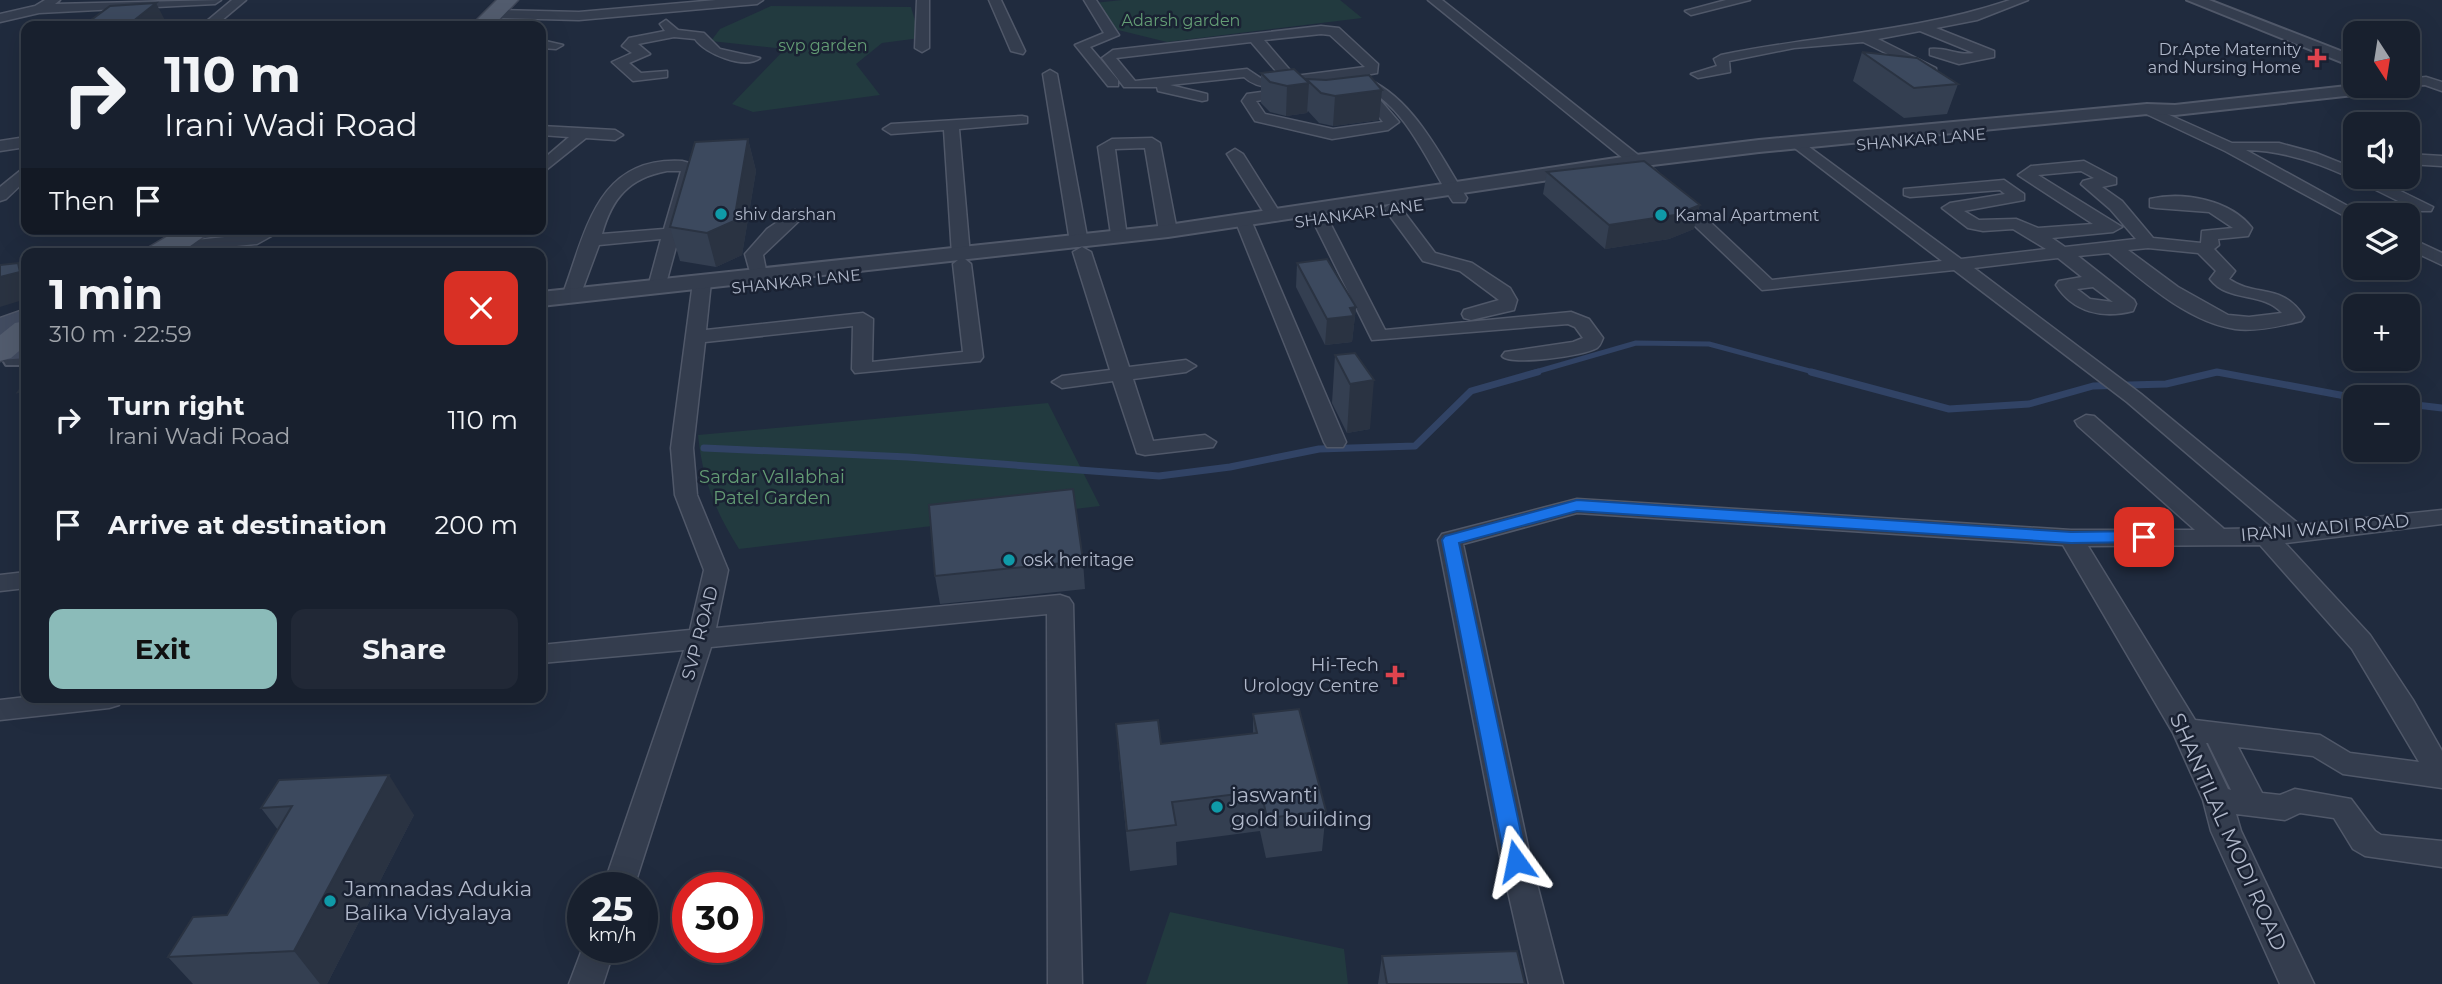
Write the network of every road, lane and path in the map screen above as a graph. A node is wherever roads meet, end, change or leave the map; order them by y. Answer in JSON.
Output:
{"nodes":[{"id":1,"x":54,"y":0,"type":"edge"},
{"id":2,"x":215,"y":0,"type":"edge"},
{"id":3,"x":240,"y":0,"type":"edge"},
{"id":4,"x":757,"y":0,"type":"edge"},
{"id":5,"x":924,"y":0,"type":"edge"},
{"id":6,"x":995,"y":0,"type":"edge"},
{"id":7,"x":1090,"y":0,"type":"edge"},
{"id":8,"x":1434,"y":0,"type":"edge"},
{"id":9,"x":1744,"y":0,"type":"edge"},
{"id":10,"x":2022,"y":0,"type":"edge"},
{"id":11,"x":2195,"y":0,"type":"edge"},
{"id":12,"x":676,"y":7,"type":"junction"},
{"id":13,"x":39,"y":9,"type":"junction"},
{"id":14,"x":1691,"y":11,"type":"dead end"},
{"id":15,"x":508,"y":14,"type":"edge"},
{"id":16,"x":0,"y":18,"type":"edge"},
{"id":17,"x":213,"y":21,"type":"edge"},
{"id":18,"x":1924,"y":27,"type":"junction"},
{"id":19,"x":674,"y":33,"type":"junction"},
{"id":20,"x":1255,"y":38,"type":"junction"},
{"id":21,"x":1858,"y":38,"type":"junction"},
{"id":22,"x":1891,"y":38,"type":"dead end"},
{"id":23,"x":546,"y":44,"type":"edge"},
{"id":24,"x":556,"y":45,"type":"dead end"},
{"id":25,"x":922,"y":48,"type":"dead end"},
{"id":26,"x":1018,"y":51,"type":"dead end"},
{"id":27,"x":1882,"y":52,"type":"edge"},
{"id":28,"x":1935,"y":52,"type":"dead end"},
{"id":29,"x":1234,"y":57,"type":"junction"},
{"id":30,"x":753,"y":58,"type":"dead end"},
{"id":31,"x":2343,"y":58,"type":"edge"},
{"id":32,"x":1931,"y":71,"type":"edge"},
{"id":33,"x":662,"y":74,"type":"dead end"},
{"id":34,"x":1050,"y":74,"type":"dead end"},
{"id":35,"x":1698,"y":74,"type":"dead end"},
{"id":36,"x":2442,"y":79,"type":"edge"},
{"id":37,"x":2420,"y":82,"type":"edge"},
{"id":38,"x":2420,"y":84,"type":"edge"},
{"id":39,"x":1296,"y":87,"type":"junction"},
{"id":40,"x":2442,"y":88,"type":"edge"},
{"id":41,"x":2343,"y":91,"type":"edge"},
{"id":42,"x":1385,"y":96,"type":"junction"},
{"id":43,"x":1202,"y":97,"type":"dead end"},
{"id":44,"x":2161,"y":112,"type":"junction"},
{"id":45,"x":1022,"y":120,"type":"dead end"},
{"id":46,"x":951,"y":125,"type":"junction"},
{"id":47,"x":891,"y":129,"type":"dead end"},
{"id":48,"x":546,"y":131,"type":"edge"},
{"id":49,"x":583,"y":133,"type":"junction"},
{"id":50,"x":615,"y":135,"type":"dead end"},
{"id":51,"x":21,"y":143,"type":"edge"},
{"id":52,"x":0,"y":146,"type":"edge"},
{"id":53,"x":1802,"y":146,"type":"junction"},
{"id":54,"x":2230,"y":148,"type":"junction"},
{"id":55,"x":1235,"y":155,"type":"dead end"},
{"id":56,"x":2316,"y":157,"type":"junction"},
{"id":57,"x":2343,"y":158,"type":"edge"},
{"id":58,"x":2420,"y":160,"type":"edge"},
{"id":59,"x":2442,"y":161,"type":"edge"},
{"id":60,"x":546,"y":165,"type":"edge"},
{"id":61,"x":1641,"y":165,"type":"junction"},
{"id":62,"x":2343,"y":170,"type":"edge"},
{"id":63,"x":21,"y":176,"type":"edge"},
{"id":64,"x":2385,"y":189,"type":"edge"},
{"id":65,"x":1910,"y":192,"type":"dead end"},
{"id":66,"x":1456,"y":193,"type":"junction"},
{"id":67,"x":2396,"y":194,"type":"junction"},
{"id":68,"x":0,"y":196,"type":"edge"},
{"id":69,"x":2442,"y":199,"type":"edge"},
{"id":70,"x":2156,"y":203,"type":"dead end"},
{"id":71,"x":2425,"y":207,"type":"dead end"},
{"id":72,"x":1392,"y":208,"type":"junction"},
{"id":73,"x":2343,"y":208,"type":"edge"},
{"id":74,"x":795,"y":215,"type":"dead end"},
{"id":75,"x":1274,"y":216,"type":"junction"},
{"id":76,"x":1320,"y":219,"type":"junction"},
{"id":77,"x":1246,"y":225,"type":"junction"},
{"id":78,"x":2133,"y":226,"type":"junction"},
{"id":79,"x":1168,"y":231,"type":"junction"},
{"id":80,"x":673,"y":233,"type":"junction"},
{"id":81,"x":2033,"y":234,"type":"junction"},
{"id":82,"x":187,"y":235,"type":"edge"},
{"id":83,"x":265,"y":235,"type":"edge"},
{"id":84,"x":1118,"y":237,"type":"junction"},
{"id":85,"x":2112,"y":237,"type":"junction"},
{"id":86,"x":592,"y":240,"type":"junction"},
{"id":87,"x":2148,"y":243,"type":"junction"},
{"id":88,"x":167,"y":244,"type":"edge"},
{"id":89,"x":1080,"y":247,"type":"junction"},
{"id":90,"x":2203,"y":248,"type":"junction"},
{"id":91,"x":2420,"y":248,"type":"edge"},
{"id":92,"x":2057,"y":252,"type":"junction"},
{"id":93,"x":962,"y":260,"type":"junction"},
{"id":94,"x":2442,"y":260,"type":"edge"},
{"id":95,"x":2130,"y":261,"type":"junction"},
{"id":96,"x":1956,"y":263,"type":"junction"},
{"id":97,"x":2077,"y":267,"type":"junction"},
{"id":98,"x":758,"y":275,"type":"junction"},
{"id":99,"x":2096,"y":281,"type":"junction"},
{"id":100,"x":701,"y":286,"type":"junction"},
{"id":101,"x":657,"y":287,"type":"junction"},
{"id":102,"x":2168,"y":287,"type":"junction"},
{"id":103,"x":2111,"y":292,"type":"junction"},
{"id":104,"x":571,"y":296,"type":"junction"},
{"id":105,"x":546,"y":298,"type":"edge"},
{"id":106,"x":546,"y":306,"type":"edge"},
{"id":107,"x":21,"y":319,"type":"edge"},
{"id":108,"x":1374,"y":324,"type":"junction"},
{"id":109,"x":0,"y":328,"type":"edge"},
{"id":110,"x":695,"y":337,"type":"junction"},
{"id":111,"x":1513,"y":356,"type":"dead end"},
{"id":112,"x":1186,"y":366,"type":"dead end"},
{"id":113,"x":1123,"y":374,"type":"junction"},
{"id":114,"x":1062,"y":382,"type":"dead end"},
{"id":115,"x":2086,"y":421,"type":"dead end"},
{"id":116,"x":1205,"y":442,"type":"dead end"},
{"id":117,"x":1335,"y":442,"type":"dead end"},
{"id":118,"x":2442,"y":517,"type":"edge"},
{"id":119,"x":2295,"y":534,"type":"junction"},
{"id":120,"x":2217,"y":536,"type":"junction"},
{"id":121,"x":2266,"y":537,"type":"junction"},
{"id":122,"x":2071,"y":538,"type":"junction"},
{"id":123,"x":21,"y":581,"type":"edge"},
{"id":124,"x":0,"y":583,"type":"edge"},
{"id":125,"x":701,"y":637,"type":"junction"},
{"id":126,"x":546,"y":653,"type":"edge"},
{"id":127,"x":73,"y":703,"type":"edge"},
{"id":128,"x":2,"y":713,"type":"edge"},
{"id":129,"x":2186,"y":730,"type":"junction"},
{"id":130,"x":2217,"y":733,"type":"junction"},
{"id":131,"x":2442,"y":776,"type":"edge"},
{"id":132,"x":2218,"y":800,"type":"junction"},
{"id":133,"x":2253,"y":804,"type":"junction"},
{"id":134,"x":2442,"y":854,"type":"edge"},
{"id":135,"x":623,"y":872,"type":"edge"},
{"id":136,"x":593,"y":963,"type":"edge"},
{"id":137,"x":586,"y":984,"type":"edge"},
{"id":138,"x":1065,"y":984,"type":"edge"},
{"id":139,"x":1546,"y":984,"type":"edge"},
{"id":140,"x":2297,"y":984,"type":"edge"}],
"edges":[{"from":1,"to":13,"type":"street"},
{"from":2,"to":13,"type":"street"},
{"from":3,"to":17,"type":"street"},
{"from":4,"to":12,"type":"street"},
{"from":5,"to":25,"type":"street"},
{"from":6,"to":26,"type":"street"},
{"from":7,"to":43,"type":"street"},
{"from":8,"to":61,"type":"street"},
{"from":9,"to":14,"type":"street"},
{"from":10,"to":18,"type":"street"},
{"from":11,"to":31,"type":"street"},
{"from":12,"to":15,"type":"street"},
{"from":12,"to":19,"type":"street"},
{"from":13,"to":16,"type":"street"},
{"from":18,"to":21,"type":"street"},
{"from":18,"to":22,"type":"street"},
{"from":18,"to":28,"type":"street"},
{"from":19,"to":30,"type":"street"},
{"from":19,"to":33,"type":"street"},
{"from":20,"to":29,"type":"street"},
{"from":20,"to":39,"type":"street"},
{"from":20,"to":39,"type":"street"},
{"from":21,"to":27,"type":"street"},
{"from":21,"to":32,"type":"street"},
{"from":21,"to":35,"type":"street"},
{"from":23,"to":24,"type":"street"},
{"from":29,"to":29,"type":"street"},
{"from":29,"to":39,"type":"street"},
{"from":34,"to":89,"type":"street"},
{"from":36,"to":37,"type":"street"},
{"from":38,"to":40,"type":"street"},
{"from":39,"to":42,"type":"street"},
{"from":39,"to":42,"type":"street"},
{"from":41,"to":44,"type":"street","name":"SHANKAR LANE"},
{"from":42,"to":66,"type":"street"},
{"from":44,"to":53,"type":"street","name":"SHANKAR LANE"},
{"from":44,"to":54,"type":"street"},
{"from":45,"to":46,"type":"street"},
{"from":46,"to":47,"type":"street"},
{"from":46,"to":93,"type":"street"},
{"from":48,"to":49,"type":"street"},
{"from":49,"to":50,"type":"street"},
{"from":49,"to":60,"type":"street"},
{"from":51,"to":52,"type":"street"},
{"from":53,"to":61,"type":"street","name":"SHANKAR LANE"},
{"from":53,"to":96,"type":"street"},
{"from":54,"to":56,"type":"street"},
{"from":54,"to":73,"type":"street"},
{"from":55,"to":75,"type":"street"},
{"from":56,"to":57,"type":"street"},
{"from":56,"to":62,"type":"street"},
{"from":58,"to":59,"type":"street"},
{"from":61,"to":66,"type":"street","name":"SHANKAR LANE"},
{"from":61,"to":96,"type":"street"},
{"from":63,"to":68,"type":"street"},
{"from":64,"to":67,"type":"street"},
{"from":65,"to":81,"type":"street"},
{"from":66,"to":72,"type":"street","name":"SHANKAR LANE"},
{"from":66,"to":75,"type":"street","name":"SHANKAR LANE"},
{"from":67,"to":69,"type":"street"},
{"from":67,"to":71,"type":"street"},
{"from":70,"to":90,"type":"street"},
{"from":72,"to":76,"type":"street","name":"SHANKAR LANE"},
{"from":72,"to":108,"type":"street"},
{"from":74,"to":98,"type":"street"},
{"from":75,"to":77,"type":"street","name":"SHANKAR LANE"},
{"from":76,"to":77,"type":"street","name":"SHANKAR LANE"},
{"from":76,"to":108,"type":"street"},
{"from":77,"to":79,"type":"street","name":"SHANKAR LANE"},
{"from":77,"to":89,"type":"street","name":"SHANKAR LANE"},
{"from":77,"to":117,"type":"street"},
{"from":78,"to":85,"type":"street"},
{"from":78,"to":85,"type":"street"},
{"from":78,"to":87,"type":"street"},
{"from":79,"to":84,"type":"street","name":"SHANKAR LANE"},
{"from":79,"to":84,"type":"street"},
{"from":80,"to":86,"type":"street"},
{"from":80,"to":86,"type":"street"},
{"from":80,"to":101,"type":"street"},
{"from":81,"to":85,"type":"street"},
{"from":81,"to":92,"type":"street"},
{"from":82,"to":88,"type":"main road"},
{"from":83,"to":88,"type":"street"},
{"from":84,"to":89,"type":"street","name":"SHANKAR LANE"},
{"from":85,"to":87,"type":"street"},
{"from":85,"to":92,"type":"street"},
{"from":85,"to":95,"type":"street"},
{"from":86,"to":104,"type":"street"},
{"from":87,"to":90,"type":"street"},
{"from":89,"to":93,"type":"street","name":"SHANKAR LANE"},
{"from":89,"to":113,"type":"street"},
{"from":90,"to":102,"type":"street"},
{"from":91,"to":94,"type":"street"},
{"from":92,"to":96,"type":"street"},
{"from":92,"to":97,"type":"street"},
{"from":93,"to":98,"type":"street","name":"SHANKAR LANE"},
{"from":93,"to":100,"type":"street","name":"SHANKAR LANE"},
{"from":93,"to":110,"type":"street"},
{"from":95,"to":97,"type":"street"},
{"from":95,"to":102,"type":"street"},
{"from":96,"to":119,"type":"street"},
{"from":97,"to":99,"type":"street"},
{"from":98,"to":100,"type":"street","name":"SHANKAR LANE"},
{"from":99,"to":103,"type":"street"},
{"from":99,"to":103,"type":"street"},
{"from":100,"to":101,"type":"street","name":"SHANKAR LANE"},
{"from":100,"to":106,"type":"street","name":"SHANKAR LANE"},
{"from":100,"to":110,"type":"street","name":"SVP ROAD"},
{"from":101,"to":104,"type":"street","name":"SHANKAR LANE"},
{"from":102,"to":103,"type":"street"},
{"from":104,"to":105,"type":"street","name":"SHANKAR LANE"},
{"from":107,"to":109,"type":"main road"},
{"from":108,"to":111,"type":"street"},
{"from":110,"to":125,"type":"street","name":"SVP ROAD"},
{"from":112,"to":113,"type":"street"},
{"from":113,"to":114,"type":"street"},
{"from":113,"to":116,"type":"street"},
{"from":115,"to":120,"type":"street"},
{"from":118,"to":119,"type":"street","name":"IRANI WADI ROAD"},
{"from":119,"to":121,"type":"street","name":"IRANI WADI ROAD"},
{"from":120,"to":121,"type":"street","name":"IRANI WADI ROAD"},
{"from":120,"to":122,"type":"street","name":"IRANI WADI ROAD"},
{"from":121,"to":131,"type":"street"},
{"from":122,"to":129,"type":"street","name":"SHANTILAL MODI ROAD"},
{"from":122,"to":139,"type":"street","name":"IRANI WADI ROAD"},
{"from":123,"to":124,"type":"street"},
{"from":125,"to":126,"type":"street"},
{"from":125,"to":135,"type":"street","name":"SVP ROAD"},
{"from":125,"to":138,"type":"street"},
{"from":127,"to":128,"type":"street"},
{"from":129,"to":130,"type":"street"},
{"from":129,"to":132,"type":"street","name":"SHANTILAL MODI ROAD"},
{"from":130,"to":131,"type":"street"},
{"from":130,"to":133,"type":"street"},
{"from":132,"to":133,"type":"street"},
{"from":132,"to":140,"type":"street","name":"SHANTILAL MODI ROAD"},
{"from":133,"to":134,"type":"street"},
{"from":136,"to":137,"type":"street"}]}
